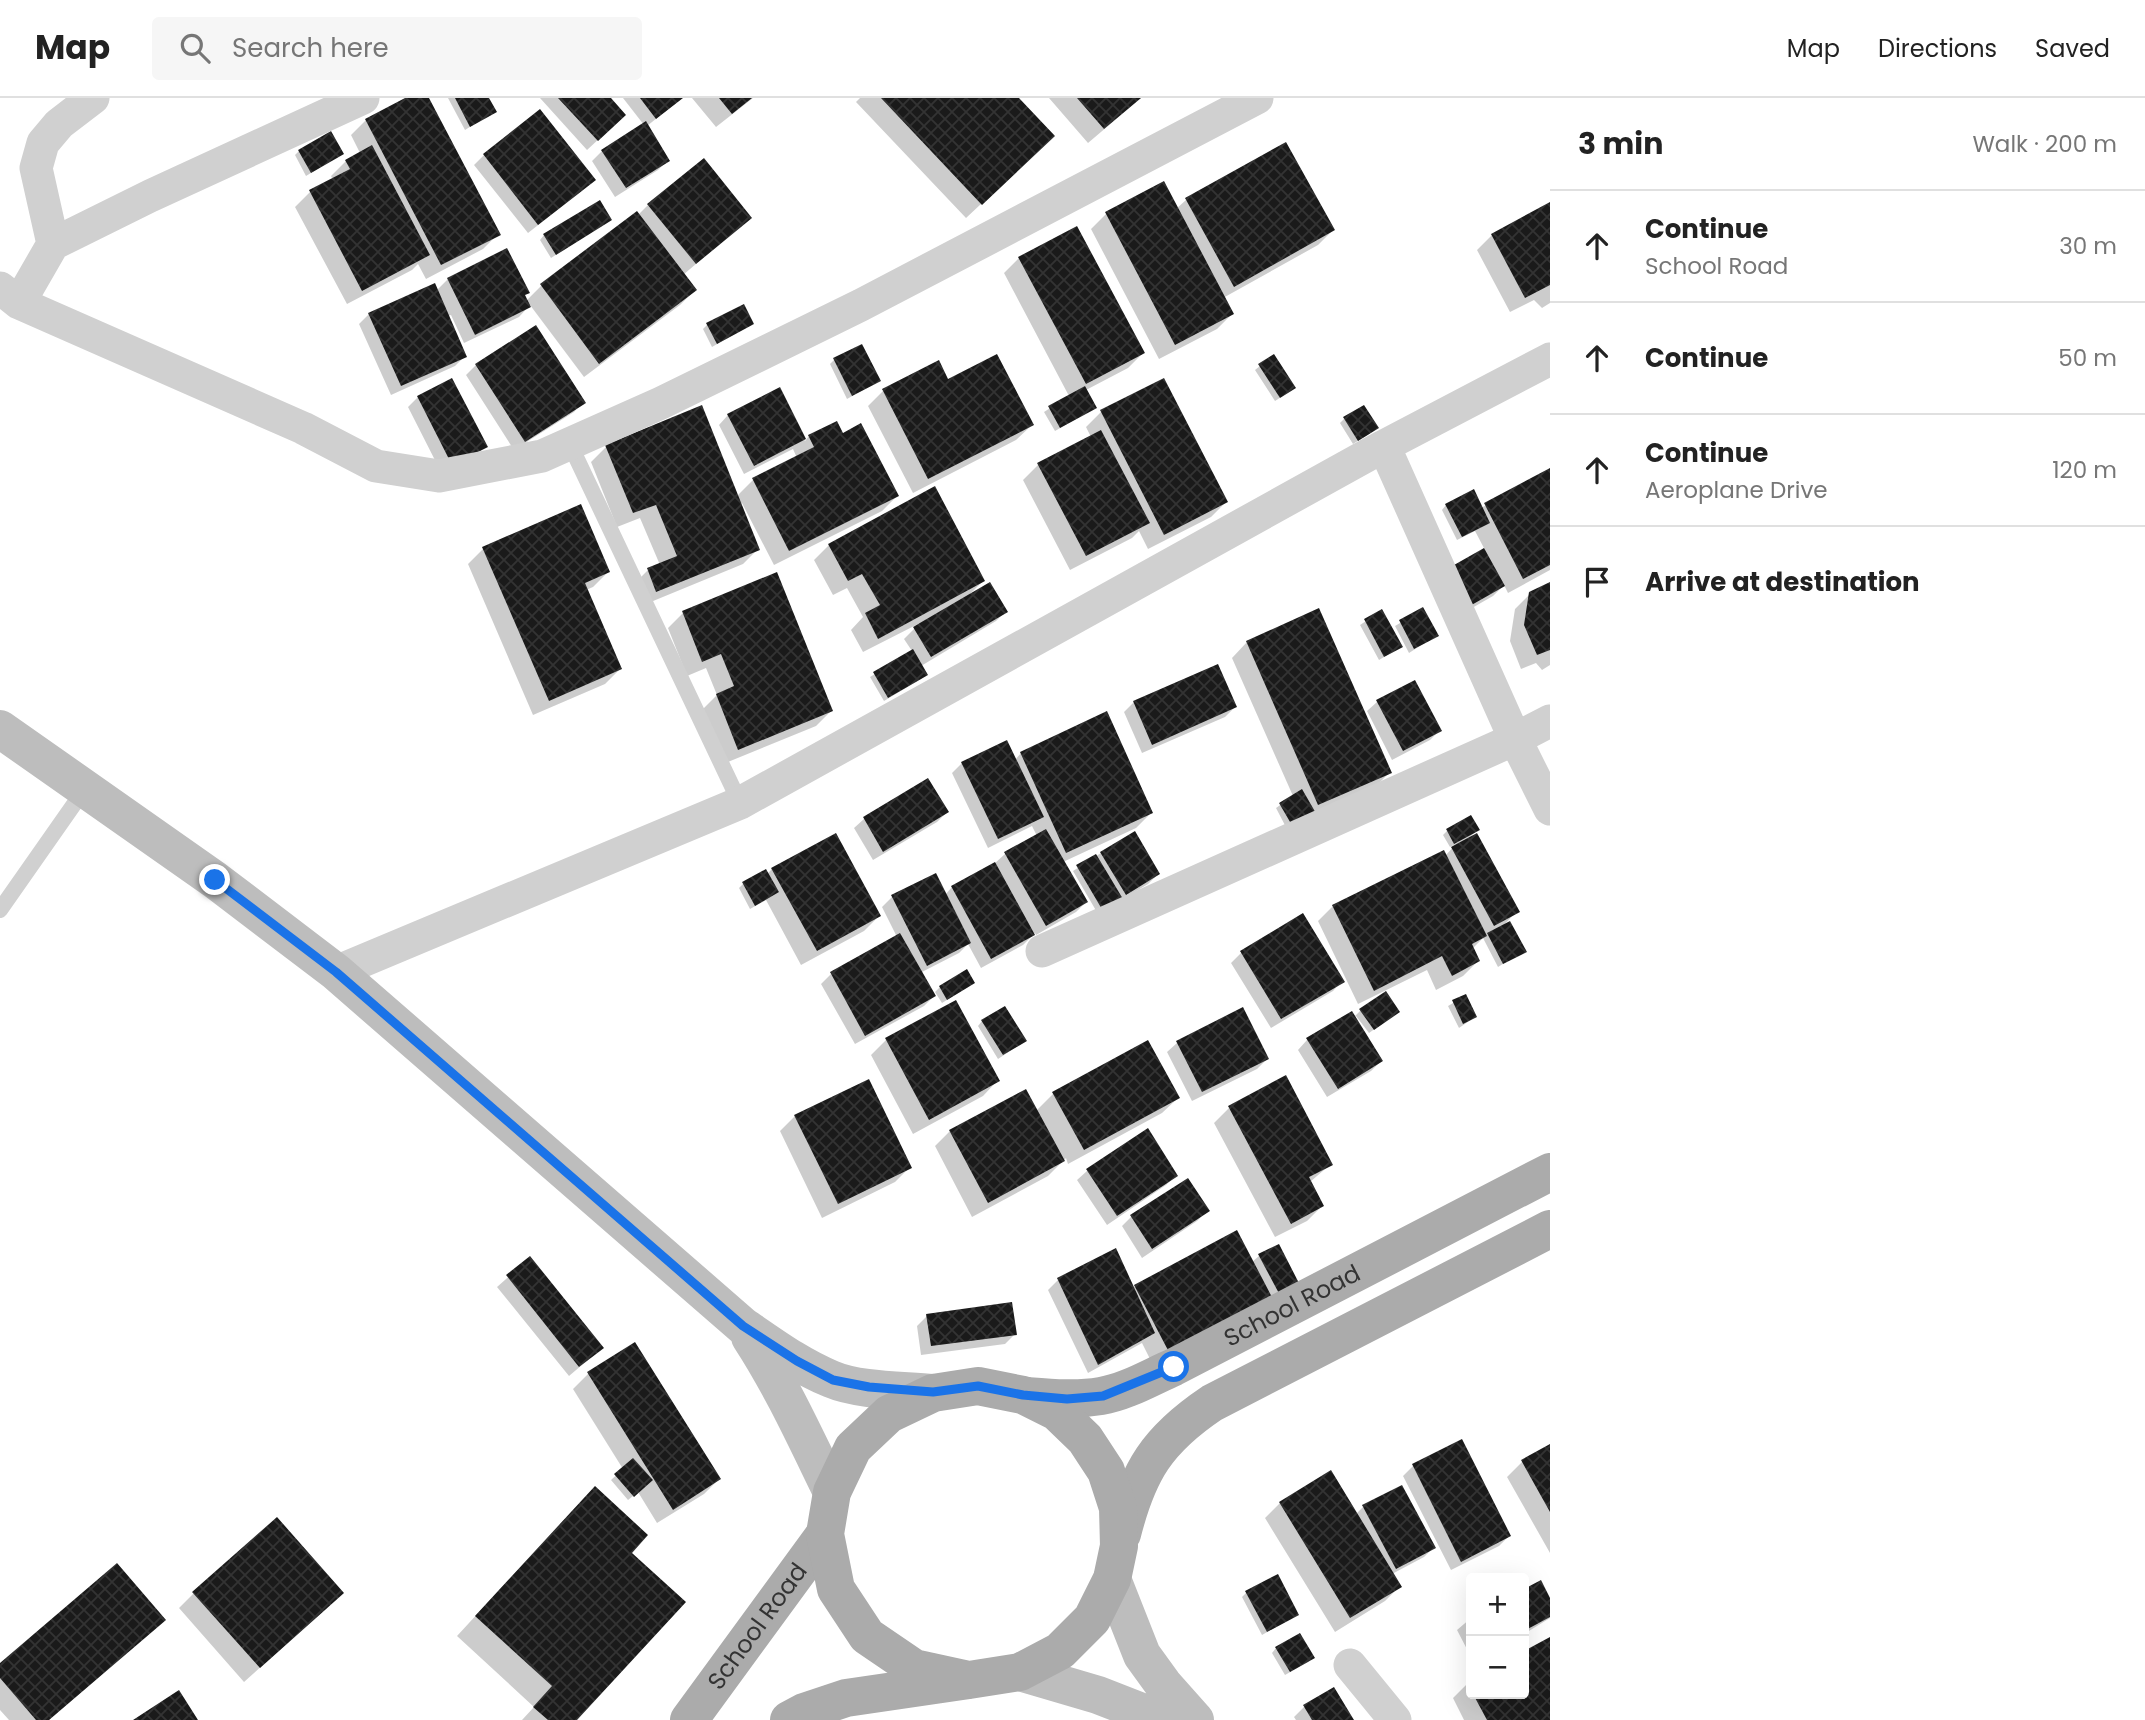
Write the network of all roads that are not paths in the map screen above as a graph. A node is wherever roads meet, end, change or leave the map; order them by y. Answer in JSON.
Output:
{"nodes":[{"id":1,"x":93,"y":98,"type":"edge"},
{"id":2,"x":363,"y":98,"type":"edge"},
{"id":3,"x":1257,"y":98,"type":"edge"},
{"id":4,"x":53,"y":244,"type":"junction"},
{"id":5,"x":9,"y":295,"type":"edge"},
{"id":6,"x":1550,"y":359,"type":"edge"},
{"id":7,"x":1384,"y":446,"type":"junction"},
{"id":8,"x":575,"y":455,"type":"dead end"},
{"id":9,"x":1550,"y":721,"type":"edge"},
{"id":10,"x":0,"y":729,"type":"edge"},
{"id":11,"x":1515,"y":739,"type":"junction"},
{"id":12,"x":84,"y":790,"type":"junction"},
{"id":13,"x":740,"y":803,"type":"junction"},
{"id":14,"x":1550,"y":809,"type":"edge"},
{"id":15,"x":0,"y":910,"type":"edge"},
{"id":16,"x":1042,"y":951,"type":"dead end"},
{"id":17,"x":336,"y":972,"type":"junction"},
{"id":18,"x":1550,"y":1172,"type":"edge"},
{"id":19,"x":1550,"y":1229,"type":"edge"},
{"id":20,"x":743,"y":1326,"type":"junction"},
{"id":21,"x":933,"y":1392,"type":"junction"},
{"id":22,"x":1023,"y":1395,"type":"junction"},
{"id":23,"x":832,"y":1492,"type":"junction"},
{"id":24,"x":825,"y":1534,"type":"junction"},
{"id":25,"x":1116,"y":1562,"type":"junction"},
{"id":26,"x":1350,"y":1665,"type":"dead end"},
{"id":27,"x":1020,"y":1672,"type":"junction"},
{"id":28,"x":969,"y":1680,"type":"junction"},
{"id":29,"x":689,"y":1720,"type":"edge"},
{"id":30,"x":789,"y":1720,"type":"edge"},
{"id":31,"x":1161,"y":1720,"type":"edge"},
{"id":32,"x":1195,"y":1720,"type":"edge"},
{"id":33,"x":1395,"y":1720,"type":"edge"}],
"edges":[{"from":1,"to":4,"type":"street"},
{"from":2,"to":4,"type":"street"},
{"from":3,"to":5,"type":"street"},
{"from":4,"to":5,"type":"street"},
{"from":6,"to":7,"type":"street"},
{"from":7,"to":11,"type":"street"},
{"from":7,"to":13,"type":"street"},
{"from":8,"to":13,"type":"lane"},
{"from":9,"to":11,"type":"street"},
{"from":10,"to":12,"type":"street"},
{"from":11,"to":14,"type":"street"},
{"from":11,"to":16,"type":"street"},
{"from":12,"to":15,"type":"lane"},
{"from":12,"to":17,"type":"street"},
{"from":13,"to":17,"type":"street"},
{"from":17,"to":20,"type":"street"},
{"from":18,"to":22,"type":"main road","name":"School Road"},
{"from":19,"to":25,"type":"main road","name":"School Road"},
{"from":20,"to":21,"type":"street"},
{"from":20,"to":23,"type":"street"},
{"from":21,"to":22,"type":"main road"},
{"from":21,"to":23,"type":"main road"},
{"from":22,"to":25,"type":"main road"},
{"from":23,"to":24,"type":"main road"},
{"from":24,"to":28,"type":"main road"},
{"from":24,"to":29,"type":"main road","name":"School Road"},
{"from":25,"to":27,"type":"main road","name":"School Road"},
{"from":25,"to":32,"type":"street"},
{"from":26,"to":33,"type":"street"},
{"from":27,"to":28,"type":"main road","name":"School Road"},
{"from":27,"to":31,"type":"street"},
{"from":28,"to":30,"type":"main road","name":"School Road"}]}
